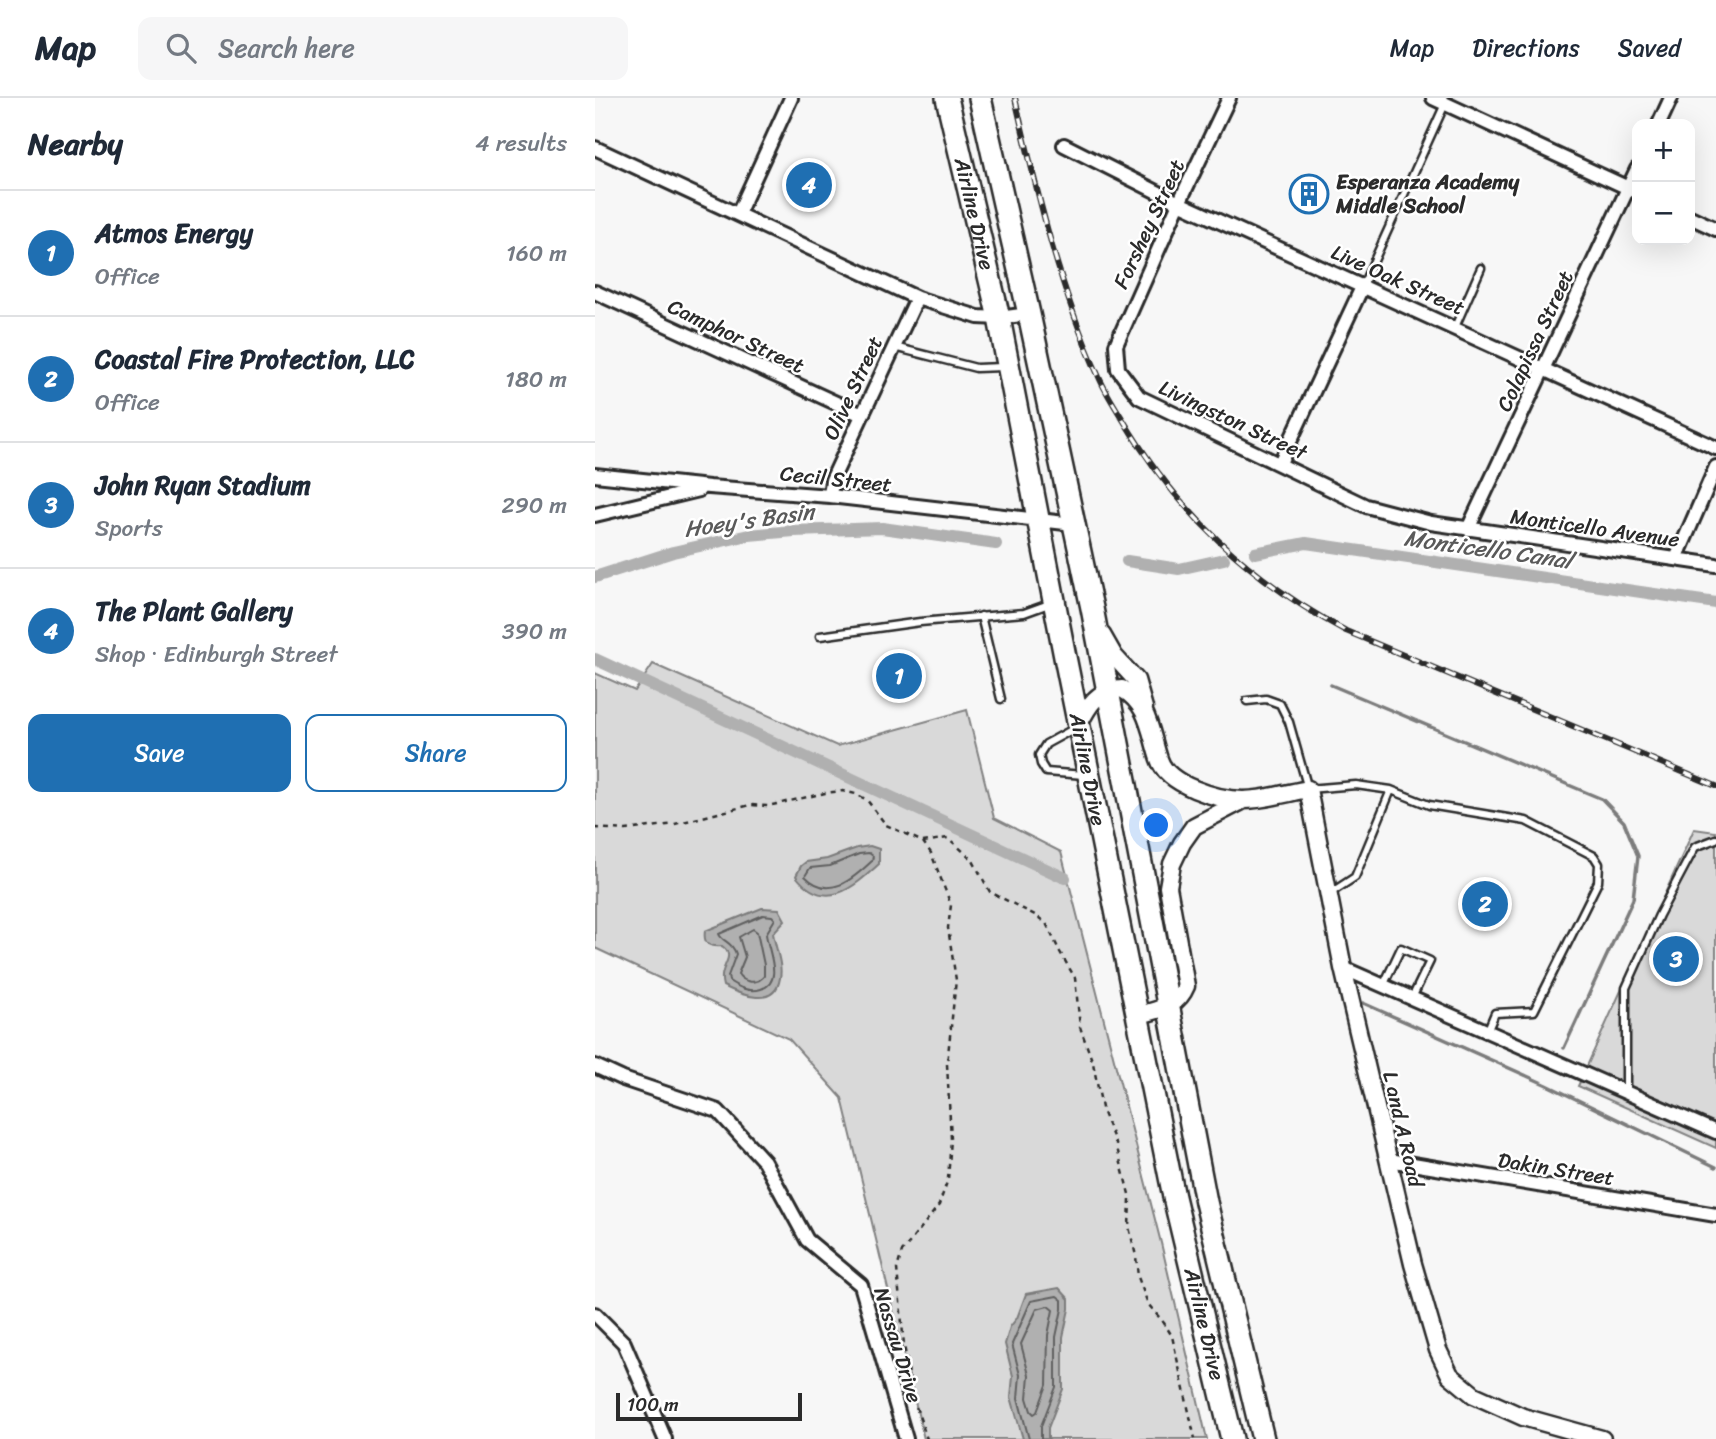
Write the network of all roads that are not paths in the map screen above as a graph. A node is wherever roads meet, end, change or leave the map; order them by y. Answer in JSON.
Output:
{"nodes":[{"id":1,"x":790,"y":98,"type":"edge"},
{"id":2,"x":947,"y":98,"type":"edge"},
{"id":3,"x":980,"y":98,"type":"edge"},
{"id":4,"x":1229,"y":98,"type":"edge"},
{"id":5,"x":1671,"y":98,"type":"edge"},
{"id":6,"x":1442,"y":100,"type":"edge"},
{"id":7,"x":1661,"y":119,"type":"edge"},
{"id":8,"x":1064,"y":145,"type":"dead end"},
{"id":9,"x":595,"y":148,"type":"edge"},
{"id":10,"x":1632,"y":190,"type":"edge"},
{"id":11,"x":1632,"y":192,"type":"edge"},
{"id":12,"x":1179,"y":202,"type":"junction"},
{"id":13,"x":738,"y":214,"type":"junction"},
{"id":14,"x":1695,"y":219,"type":"edge"},
{"id":15,"x":1716,"y":229,"type":"edge"},
{"id":16,"x":1481,"y":268,"type":"dead end"},
{"id":17,"x":1363,"y":285,"type":"junction"},
{"id":18,"x":595,"y":292,"type":"edge"},
{"id":19,"x":917,"y":298,"type":"junction"},
{"id":20,"x":1029,"y":314,"type":"junction"},
{"id":21,"x":999,"y":318,"type":"junction"},
{"id":22,"x":1455,"y":327,"type":"junction"},
{"id":23,"x":894,"y":347,"type":"junction"},
{"id":24,"x":1009,"y":367,"type":"junction"},
{"id":25,"x":1542,"y":367,"type":"junction"},
{"id":26,"x":1118,"y":369,"type":"joint"},
{"id":27,"x":862,"y":415,"type":"junction"},
{"id":28,"x":1716,"y":448,"type":"edge"},
{"id":29,"x":1280,"y":463,"type":"junction"},
{"id":30,"x":1716,"y":467,"type":"edge"},
{"id":31,"x":595,"y":475,"type":"edge"},
{"id":32,"x":709,"y":487,"type":"junction"},
{"id":33,"x":830,"y":496,"type":"junction"},
{"id":34,"x":595,"y":515,"type":"edge"},
{"id":35,"x":1039,"y":522,"type":"junction"},
{"id":36,"x":1074,"y":524,"type":"junction"},
{"id":37,"x":1468,"y":529,"type":"junction"},
{"id":38,"x":1676,"y":559,"type":"junction"},
{"id":39,"x":1716,"y":565,"type":"edge"},
{"id":40,"x":1054,"y":602,"type":"junction"},
{"id":41,"x":1092,"y":608,"type":"junction"},
{"id":42,"x":981,"y":616,"type":"junction"},
{"id":43,"x":820,"y":636,"type":"dead end"},
{"id":44,"x":1108,"y":691,"type":"junction"},
{"id":45,"x":1001,"y":698,"type":"dead end"},
{"id":46,"x":1247,"y":701,"type":"dead end"},
{"id":47,"x":1145,"y":710,"type":"junction"},
{"id":48,"x":1079,"y":726,"type":"junction"},
{"id":49,"x":1089,"y":775,"type":"junction"},
{"id":50,"x":1308,"y":789,"type":"junction"},
{"id":51,"x":1391,"y":790,"type":"junction"},
{"id":52,"x":1244,"y":800,"type":"junction"},
{"id":53,"x":1716,"y":839,"type":"edge"},
{"id":54,"x":1327,"y":895,"type":"junction"},
{"id":55,"x":1343,"y":968,"type":"junction"},
{"id":56,"x":1383,"y":987,"type":"junction"},
{"id":57,"x":1411,"y":999,"type":"junction"},
{"id":58,"x":1167,"y":1006,"type":"junction"},
{"id":59,"x":1137,"y":1016,"type":"junction"},
{"id":60,"x":1487,"y":1032,"type":"junction"},
{"id":61,"x":595,"y":1066,"type":"edge"},
{"id":62,"x":1626,"y":1093,"type":"junction"},
{"id":63,"x":1716,"y":1132,"type":"edge"},
{"id":64,"x":1389,"y":1160,"type":"junction"},
{"id":65,"x":1716,"y":1215,"type":"edge"},
{"id":66,"x":595,"y":1314,"type":"edge"},
{"id":67,"x":904,"y":1438,"type":"edge"},
{"id":68,"x":665,"y":1439,"type":"edge"},
{"id":69,"x":1232,"y":1439,"type":"edge"},
{"id":70,"x":1263,"y":1439,"type":"edge"},
{"id":71,"x":1602,"y":1439,"type":"edge"}],
"edges":[{"from":1,"to":13,"type":"street"},
{"from":2,"to":21,"type":"highway","name":"Airline Drive"},
{"from":3,"to":20,"type":"highway","name":"Airline Drive"},
{"from":4,"to":12,"type":"street","name":"Forshey Street"},
{"from":5,"to":7,"type":"street"},
{"from":6,"to":10,"type":"street"},
{"from":6,"to":17,"type":"lane"},
{"from":8,"to":12,"type":"street","name":"Live Oak Street"},
{"from":9,"to":13,"type":"street"},
{"from":11,"to":25,"type":"street","name":"Colapissa Street"},
{"from":12,"to":17,"type":"street","name":"Live Oak Street"},
{"from":12,"to":26,"type":"street","name":"Forshey Street"},
{"from":13,"to":19,"type":"street"},
{"from":14,"to":15,"type":"street"},
{"from":16,"to":22,"type":"lane"},
{"from":17,"to":22,"type":"street","name":"Live Oak Street"},
{"from":17,"to":29,"type":"street"},
{"from":18,"to":27,"type":"street","name":"Camphor Street"},
{"from":19,"to":21,"type":"street"},
{"from":19,"to":23,"type":"street","name":"Olive Street"},
{"from":20,"to":21,"type":"street"},
{"from":20,"to":36,"type":"highway","name":"Airline Drive"},
{"from":21,"to":24,"type":"highway","name":"Airline Drive"},
{"from":22,"to":25,"type":"street","name":"Live Oak Street"},
{"from":23,"to":24,"type":"lane"},
{"from":23,"to":27,"type":"street","name":"Olive Street"},
{"from":24,"to":35,"type":"highway","name":"Airline Drive"},
{"from":25,"to":28,"type":"street","name":"Live Oak Street"},
{"from":25,"to":37,"type":"street","name":"Colapissa Street"},
{"from":26,"to":29,"type":"street","name":"Livingston Street"},
{"from":27,"to":33,"type":"street","name":"Olive Street"},
{"from":29,"to":37,"type":"street","name":"Livingston Street"},
{"from":30,"to":38,"type":"street"},
{"from":31,"to":32,"type":"street","name":"Cecil Street"},
{"from":32,"to":33,"type":"street","name":"Cecil Street"},
{"from":32,"to":34,"type":"street"},
{"from":33,"to":35,"type":"street","name":"Cecil Street"},
{"from":35,"to":36,"type":"street","name":"Cecil Street"},
{"from":35,"to":40,"type":"highway","name":"Airline Drive"},
{"from":36,"to":41,"type":"highway","name":"Airline Drive"},
{"from":37,"to":38,"type":"street","name":"Monticello Avenue"},
{"from":38,"to":39,"type":"street","name":"Monticello Avenue"},
{"from":40,"to":42,"type":"lane"},
{"from":40,"to":48,"type":"highway","name":"Airline Drive"},
{"from":41,"to":44,"type":"highway","name":"Airline Drive"},
{"from":41,"to":47,"type":"street"},
{"from":42,"to":43,"type":"lane"},
{"from":42,"to":45,"type":"lane"},
{"from":44,"to":47,"type":"street"},
{"from":44,"to":48,"type":"street"},
{"from":44,"to":58,"type":"highway","name":"Airline Drive"},
{"from":46,"to":50,"type":"lane"},
{"from":47,"to":52,"type":"street"},
{"from":48,"to":49,"type":"highway","name":"Airline Drive"},
{"from":48,"to":49,"type":"lane"},
{"from":49,"to":59,"type":"highway","name":"Airline Drive"},
{"from":50,"to":51,"type":"lane"},
{"from":50,"to":52,"type":"street"},
{"from":50,"to":54,"type":"street","name":"L and A Road"},
{"from":51,"to":54,"type":"lane"},
{"from":51,"to":60,"type":"lane"},
{"from":52,"to":58,"type":"street"},
{"from":53,"to":62,"type":"lane"},
{"from":54,"to":55,"type":"street","name":"L and A Road"},
{"from":55,"to":56,"type":"street"},
{"from":55,"to":64,"type":"street","name":"L and A Road"},
{"from":56,"to":57,"type":"street"},
{"from":56,"to":57,"type":"lane"},
{"from":57,"to":60,"type":"street"},
{"from":58,"to":59,"type":"street"},
{"from":58,"to":70,"type":"highway","name":"Airline Drive"},
{"from":59,"to":69,"type":"highway","name":"Airline Drive"},
{"from":60,"to":62,"type":"street"},
{"from":61,"to":67,"type":"street","name":"Nassau Drive"},
{"from":62,"to":63,"type":"street"},
{"from":64,"to":65,"type":"street","name":"Dakin Street"},
{"from":64,"to":71,"type":"street","name":"L and A Road"},
{"from":66,"to":68,"type":"street"}]}
